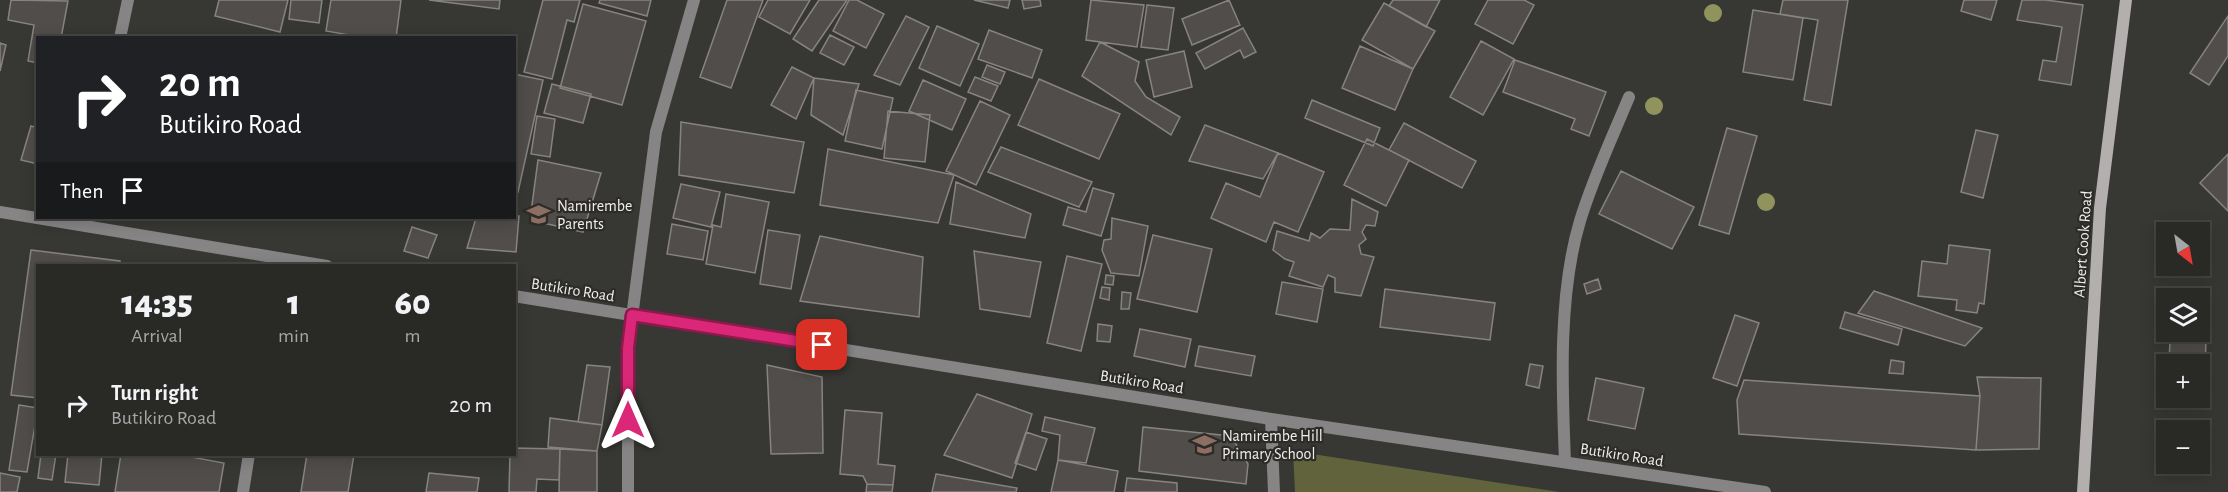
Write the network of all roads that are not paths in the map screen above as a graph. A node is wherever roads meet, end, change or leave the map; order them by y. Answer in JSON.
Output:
{"nodes":[{"id":1,"x":128,"y":0,"type":"edge"},
{"id":2,"x":694,"y":0,"type":"edge"},
{"id":3,"x":2126,"y":0,"type":"edge"},
{"id":4,"x":120,"y":36,"type":"edge"},
{"id":5,"x":1629,"y":97,"type":"dead end"},
{"id":6,"x":0,"y":212,"type":"edge"},
{"id":7,"x":36,"y":216,"type":"edge"},
{"id":8,"x":60,"y":219,"type":"edge"},
{"id":9,"x":85,"y":222,"type":"edge"},
{"id":10,"x":282,"y":262,"type":"edge"},
{"id":11,"x":304,"y":264,"type":"edge"},
{"id":12,"x":516,"y":296,"type":"edge"},
{"id":13,"x":632,"y":315,"type":"junction"},
{"id":14,"x":1271,"y":418,"type":"junction"},
{"id":15,"x":249,"y":456,"type":"edge"},
{"id":16,"x":1565,"y":462,"type":"junction"},
{"id":17,"x":243,"y":492,"type":"edge"},
{"id":18,"x":628,"y":492,"type":"edge"},
{"id":19,"x":1274,"y":492,"type":"edge"},
{"id":20,"x":1765,"y":492,"type":"edge"},
{"id":21,"x":2083,"y":492,"type":"edge"}],
"edges":[{"from":1,"to":4,"type":"street"},
{"from":2,"to":13,"type":"street"},
{"from":3,"to":21,"type":"main road","name":"Albert Cook Road"},
{"from":5,"to":16,"type":"street"},
{"from":6,"to":7,"type":"street"},
{"from":8,"to":9,"type":"street"},
{"from":9,"to":10,"type":"street"},
{"from":10,"to":11,"type":"street"},
{"from":12,"to":13,"type":"street","name":"Butikiro Road"},
{"from":13,"to":14,"type":"street","name":"Butikiro Road"},
{"from":13,"to":18,"type":"street"},
{"from":14,"to":16,"type":"street","name":"Butikiro Road"},
{"from":14,"to":19,"type":"street"},
{"from":15,"to":17,"type":"street"},
{"from":16,"to":20,"type":"street","name":"Butikiro Road"}]}
